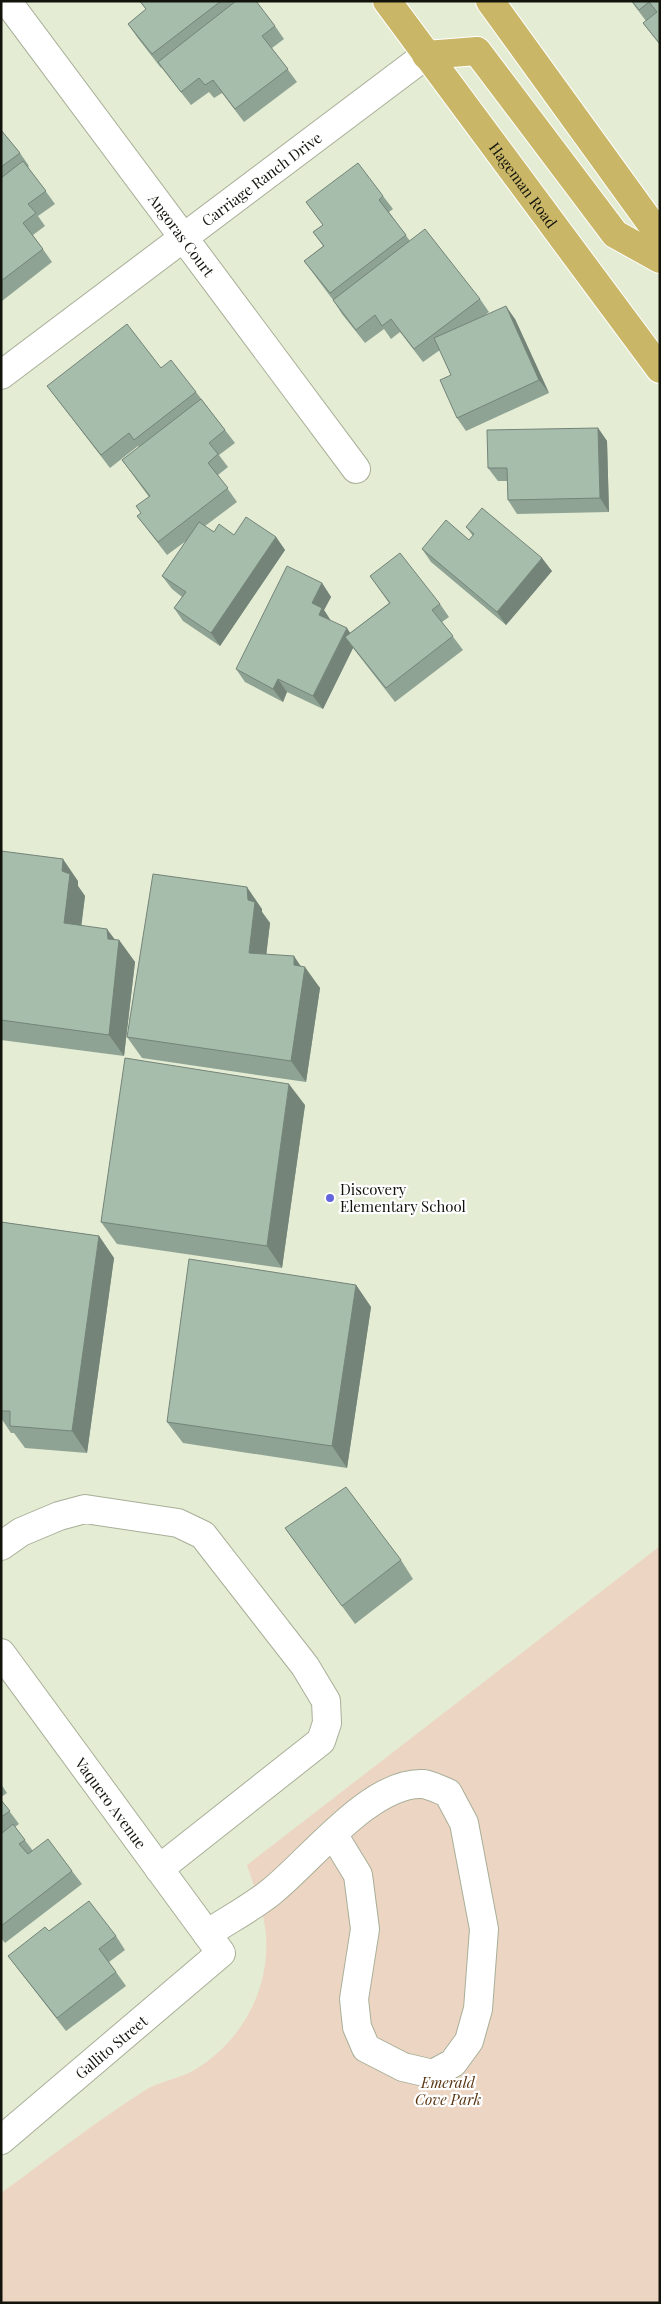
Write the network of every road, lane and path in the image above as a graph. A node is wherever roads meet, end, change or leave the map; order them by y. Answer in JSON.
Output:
{"nodes":[{"id":1,"x":7,"y":1,"type":"edge"},
{"id":2,"x":387,"y":1,"type":"edge"},
{"id":3,"x":468,"y":1,"type":"edge"},
{"id":4,"x":496,"y":4,"type":"edge"},
{"id":5,"x":426,"y":55,"type":"junction"},
{"id":6,"x":660,"y":236,"type":"edge"},
{"id":7,"x":184,"y":238,"type":"junction"},
{"id":8,"x":660,"y":259,"type":"edge"},
{"id":9,"x":660,"y":369,"type":"edge"},
{"id":10,"x":1,"y":375,"type":"edge"},
{"id":11,"x":356,"y":469,"type":"dead end"},
{"id":12,"x":1,"y":1546,"type":"edge"},
{"id":13,"x":1,"y":1653,"type":"edge"},
{"id":14,"x":333,"y":1834,"type":"junction"},
{"id":15,"x":159,"y":1869,"type":"junction"},
{"id":16,"x":214,"y":1944,"type":"junction"},
{"id":17,"x":1,"y":2140,"type":"edge"}],
"edges":[{"from":1,"to":7,"type":"street","name":"Angoras Court"},
{"from":2,"to":5,"type":"main road","name":"Hageman Road"},
{"from":3,"to":4,"type":"main road"},
{"from":4,"to":6,"type":"main road"},
{"from":5,"to":7,"type":"street","name":"Carriage Ranch Drive"},
{"from":5,"to":8,"type":"main road"},
{"from":5,"to":9,"type":"main road","name":"Hageman Road"},
{"from":7,"to":10,"type":"street","name":"Carriage Ranch Drive"},
{"from":7,"to":11,"type":"street","name":"Angoras Court"},
{"from":12,"to":15,"type":"street"},
{"from":13,"to":15,"type":"street","name":"Vaquero Avenue"},
{"from":14,"to":14,"type":"street","name":"Gallito Street"},
{"from":14,"to":16,"type":"street","name":"Gallito Street"},
{"from":15,"to":16,"type":"street","name":"Vaquero Avenue"},
{"from":16,"to":17,"type":"street","name":"Gallito Street"}]}
